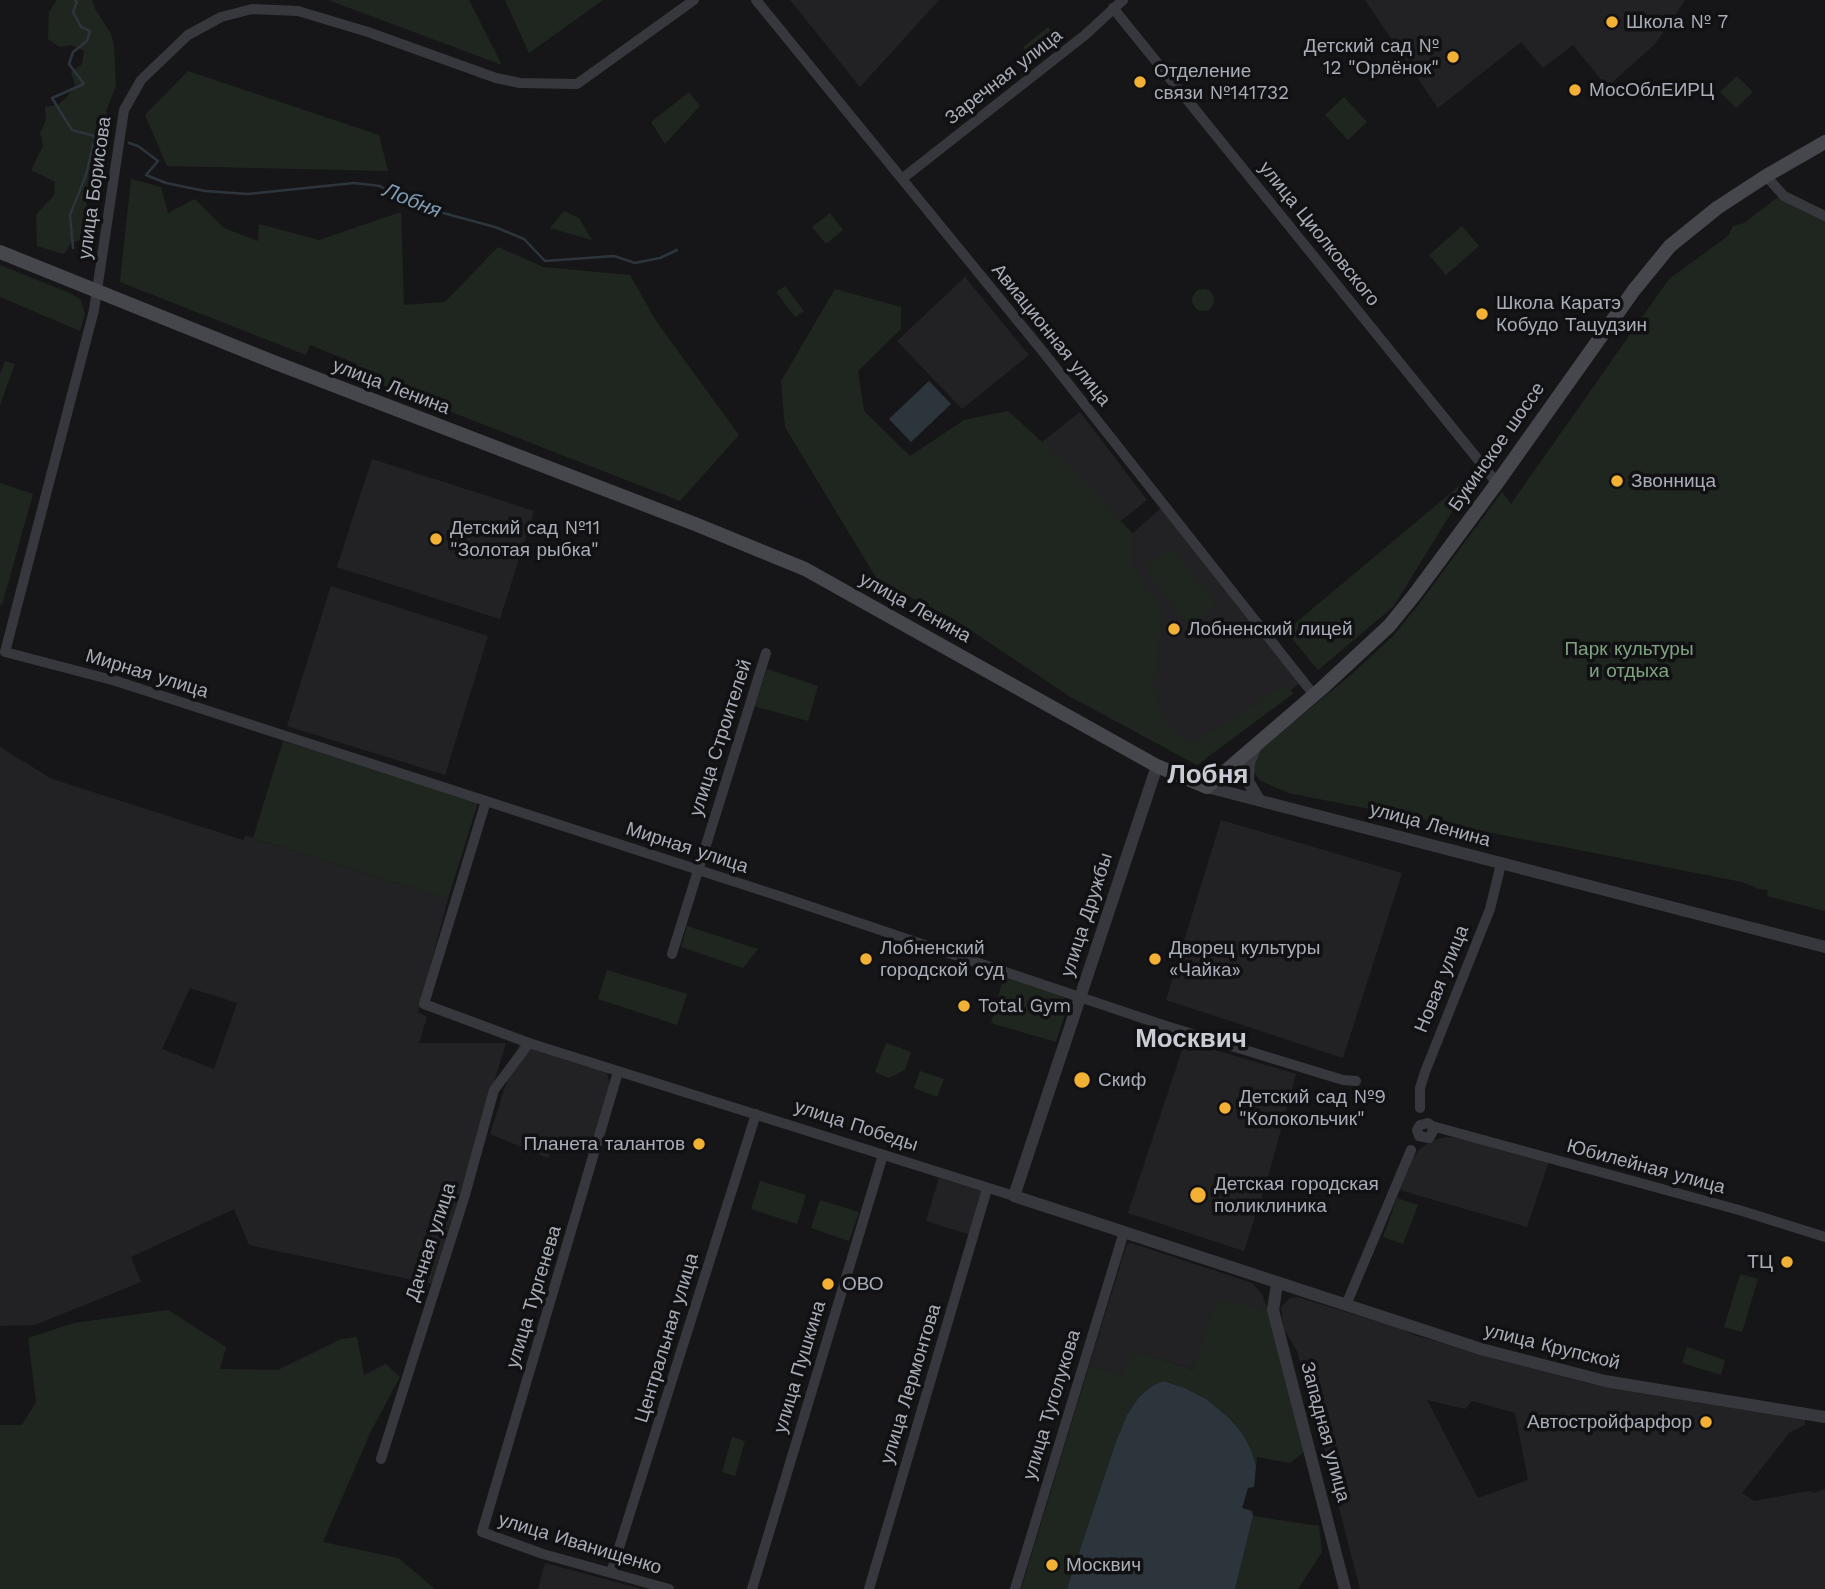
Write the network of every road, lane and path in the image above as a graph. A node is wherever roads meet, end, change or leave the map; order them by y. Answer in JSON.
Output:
{"nodes":[{"id":1,"x":694,"y":0,"type":"edge"},
{"id":2,"x":756,"y":0,"type":"edge"},
{"id":3,"x":1123,"y":0,"type":"edge"},
{"id":4,"x":253,"y":5,"type":"edge"},
{"id":5,"x":1113,"y":8,"type":"junction"},
{"id":6,"x":1825,"y":142,"type":"edge"},
{"id":7,"x":1766,"y":176,"type":"junction"},
{"id":8,"x":903,"y":178,"type":"junction"},
{"id":9,"x":1825,"y":216,"type":"edge"},
{"id":10,"x":0,"y":252,"type":"edge"},
{"id":11,"x":97,"y":291,"type":"junction"},
{"id":12,"x":1497,"y":483,"type":"junction"},
{"id":13,"x":5,"y":652,"type":"joint"},
{"id":14,"x":766,"y":653,"type":"dead end"},
{"id":15,"x":1314,"y":695,"type":"junction"},
{"id":16,"x":1256,"y":744,"type":"junction"},
{"id":17,"x":1157,"y":766,"type":"junction"},
{"id":18,"x":1207,"y":787,"type":"junction"},
{"id":19,"x":1259,"y":800,"type":"junction"},
{"id":20,"x":486,"y":801,"type":"junction"},
{"id":21,"x":1502,"y":864,"type":"junction"},
{"id":22,"x":697,"y":870,"type":"junction"},
{"id":23,"x":1825,"y":947,"type":"edge"},
{"id":24,"x":672,"y":954,"type":"dead end"},
{"id":25,"x":1081,"y":998,"type":"junction"},
{"id":26,"x":529,"y":1043,"type":"junction"},
{"id":27,"x":618,"y":1072,"type":"junction"},
{"id":28,"x":1356,"y":1081,"type":"dead end"},
{"id":29,"x":756,"y":1114,"type":"junction"},
{"id":30,"x":1425,"y":1130,"type":"junction"},
{"id":31,"x":883,"y":1155,"type":"junction"},
{"id":32,"x":987,"y":1189,"type":"junction"},
{"id":33,"x":1013,"y":1196,"type":"junction"},
{"id":34,"x":1124,"y":1232,"type":"junction"},
{"id":35,"x":1825,"y":1237,"type":"edge"},
{"id":36,"x":1276,"y":1284,"type":"junction"},
{"id":37,"x":1346,"y":1305,"type":"junction"},
{"id":38,"x":1825,"y":1417,"type":"edge"},
{"id":39,"x":381,"y":1460,"type":"dead end"},
{"id":40,"x":482,"y":1532,"type":"joint"},
{"id":41,"x":611,"y":1573,"type":"junction"},
{"id":42,"x":669,"y":1589,"type":"edge"},
{"id":43,"x":751,"y":1589,"type":"edge"},
{"id":44,"x":869,"y":1589,"type":"edge"},
{"id":45,"x":1015,"y":1589,"type":"edge"},
{"id":46,"x":1345,"y":1589,"type":"edge"}],
"edges":[{"from":1,"to":4,"type":"street","name":"улица Борисова"},
{"from":2,"to":8,"type":"street","name":"Авиационная улица"},
{"from":3,"to":5,"type":"street","name":"Заречная улица"},
{"from":4,"to":11,"type":"street","name":"улица Борисова"},
{"from":5,"to":8,"type":"street","name":"Заречная улица"},
{"from":5,"to":12,"type":"street","name":"улица Циолковского"},
{"from":6,"to":7,"type":"main road","name":"Букинское шоссе"},
{"from":7,"to":9,"type":"street"},
{"from":7,"to":12,"type":"main road","name":"Букинское шоссе"},
{"from":8,"to":15,"type":"street","name":"Авиационная улица"},
{"from":10,"to":11,"type":"main road","name":"улица Ленина"},
{"from":11,"to":13,"type":"street","name":"улица Борисова"},
{"from":11,"to":17,"type":"main road","name":"улица Ленина"},
{"from":12,"to":15,"type":"main road","name":"Букинское шоссе"},
{"from":13,"to":20,"type":"street","name":"Мирная улица"},
{"from":14,"to":22,"type":"street","name":"улица Строителей"},
{"from":15,"to":16,"type":"main road","name":"Букинское шоссе"},
{"from":16,"to":18,"type":"main road","name":"Букинское шоссе"},
{"from":16,"to":19,"type":"street"},
{"from":17,"to":18,"type":"main road","name":"улица Ленина"},
{"from":17,"to":25,"type":"street","name":"улица Дружбы"},
{"from":18,"to":19,"type":"street","name":"улица Ленина"},
{"from":19,"to":21,"type":"street","name":"улица Ленина"},
{"from":20,"to":22,"type":"street","name":"Мирная улица"},
{"from":20,"to":26,"type":"street","name":"улица Победы"},
{"from":21,"to":23,"type":"street","name":"улица Ленина"},
{"from":21,"to":30,"type":"street","name":"Новая улица"},
{"from":22,"to":24,"type":"street","name":"улица Строителей"},
{"from":22,"to":25,"type":"street","name":"Мирная улица"},
{"from":25,"to":28,"type":"street","name":"Мирная улица"},
{"from":25,"to":33,"type":"street","name":"улица Дружбы"},
{"from":26,"to":27,"type":"street","name":"улица Победы"},
{"from":26,"to":39,"type":"street","name":"Дачная улица"},
{"from":27,"to":29,"type":"street","name":"улица Победы"},
{"from":27,"to":40,"type":"street","name":"улица Тургенева"},
{"from":29,"to":31,"type":"street","name":"улица Победы"},
{"from":29,"to":41,"type":"street","name":"Центральная улица"},
{"from":30,"to":35,"type":"street","name":"Юбилейная улица"},
{"from":30,"to":37,"type":"street"},
{"from":31,"to":32,"type":"street","name":"улица Победы"},
{"from":31,"to":43,"type":"street","name":"улица Пушкина"},
{"from":32,"to":33,"type":"street","name":"улица Победы"},
{"from":32,"to":44,"type":"street","name":"улица Лермонтова"},
{"from":33,"to":34,"type":"street","name":"улица Победы"},
{"from":34,"to":36,"type":"street","name":"улица Победы"},
{"from":34,"to":45,"type":"street","name":"улица Туголукова"},
{"from":36,"to":37,"type":"street","name":"улица Крупской"},
{"from":36,"to":46,"type":"street","name":"Западная улица"},
{"from":37,"to":38,"type":"street","name":"улица Крупской"},
{"from":40,"to":41,"type":"street","name":"улица Иванищенко"},
{"from":41,"to":42,"type":"street","name":"улица Иванищенко"}]}
